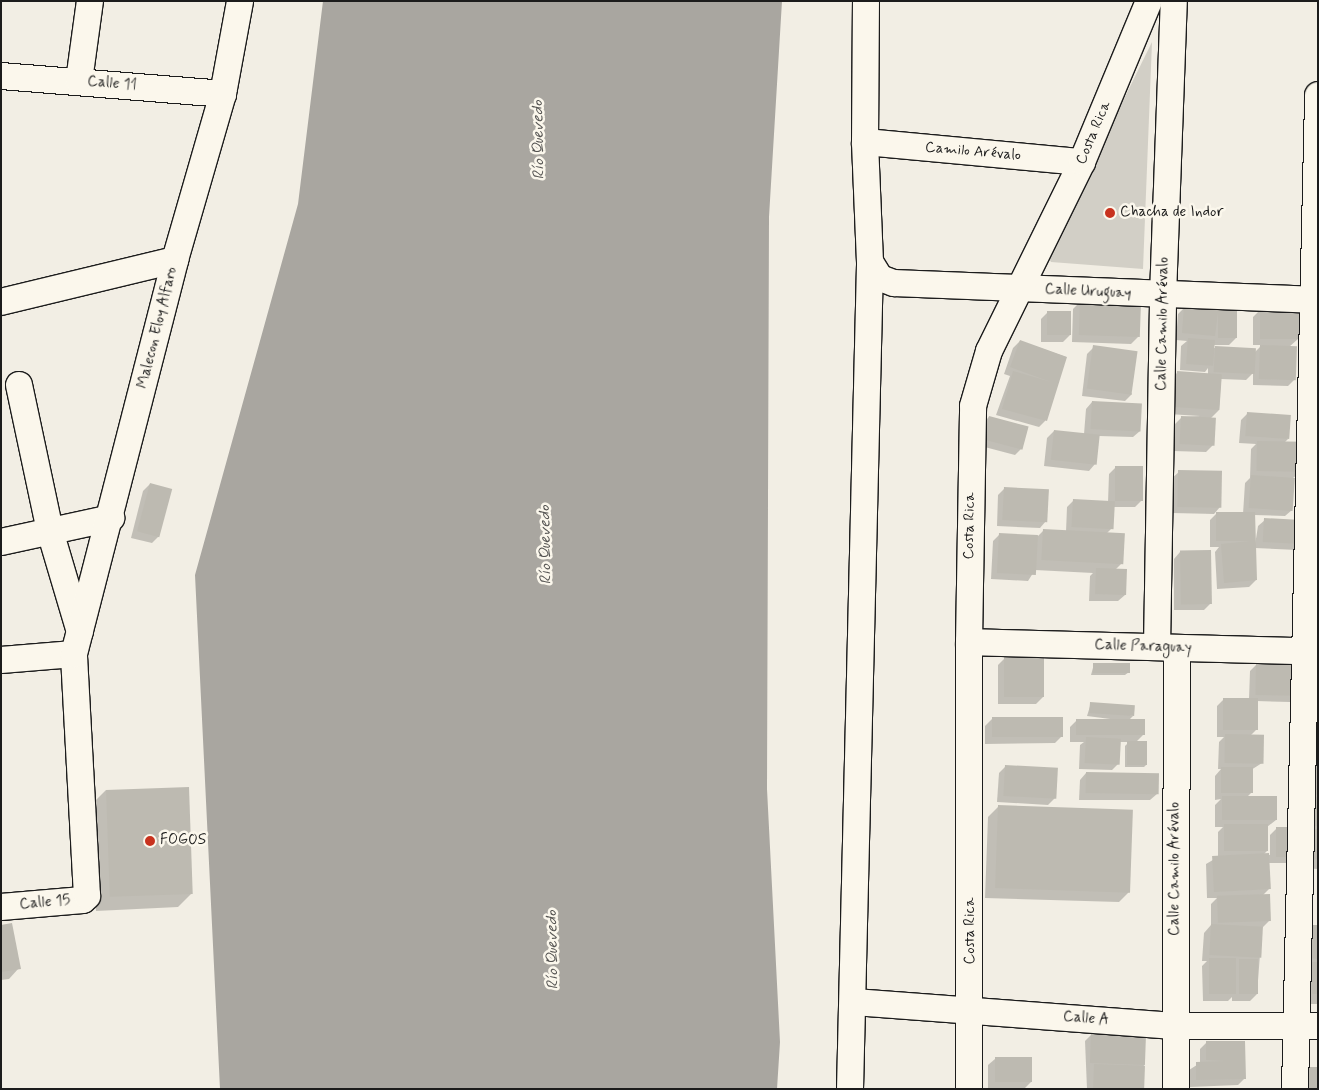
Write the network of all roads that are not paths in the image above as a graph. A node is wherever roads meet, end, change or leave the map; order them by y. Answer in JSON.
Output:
{"nodes":[{"id":1,"x":90,"y":1,"type":"edge"},
{"id":2,"x":240,"y":1,"type":"edge"},
{"id":3,"x":866,"y":1,"type":"edge"},
{"id":4,"x":1149,"y":1,"type":"edge"},
{"id":5,"x":1174,"y":1,"type":"edge"},
{"id":6,"x":1,"y":76,"type":"edge"},
{"id":7,"x":79,"y":81,"type":"junction"},
{"id":8,"x":223,"y":94,"type":"junction"},
{"id":9,"x":1318,"y":95,"type":"edge"},
{"id":10,"x":865,"y":142,"type":"junction"},
{"id":11,"x":1082,"y":162,"type":"junction"},
{"id":12,"x":175,"y":260,"type":"junction"},
{"id":13,"x":870,"y":262,"type":"junction"},
{"id":14,"x":1018,"y":288,"type":"junction"},
{"id":15,"x":1163,"y":296,"type":"junction"},
{"id":16,"x":1316,"y":300,"type":"edge"},
{"id":17,"x":1,"y":302,"type":"edge"},
{"id":18,"x":20,"y":385,"type":"dead end"},
{"id":19,"x":111,"y":518,"type":"junction"},
{"id":20,"x":50,"y":531,"type":"junction"},
{"id":21,"x":1,"y":542,"type":"edge"},
{"id":22,"x":969,"y":642,"type":"junction"},
{"id":23,"x":77,"y":643,"type":"junction"},
{"id":24,"x":1167,"y":648,"type":"junction"},
{"id":25,"x":1312,"y":652,"type":"edge"},
{"id":26,"x":1,"y":660,"type":"edge"},
{"id":27,"x":1,"y":907,"type":"edge"},
{"id":28,"x":854,"y":1002,"type":"junction"},
{"id":29,"x":972,"y":1009,"type":"junction"},
{"id":30,"x":1174,"y":1026,"type":"junction"},
{"id":31,"x":1307,"y":1026,"type":"edge"},
{"id":32,"x":850,"y":1089,"type":"edge"},
{"id":33,"x":969,"y":1089,"type":"edge"},
{"id":34,"x":1176,"y":1089,"type":"edge"},
{"id":35,"x":1295,"y":1089,"type":"edge"}],
"edges":[{"from":1,"to":7,"type":"street"},
{"from":2,"to":8,"type":"street","name":"Malecon Eloy Alfaro"},
{"from":3,"to":10,"type":"street"},
{"from":4,"to":11,"type":"street","name":"Costa Rica"},
{"from":5,"to":15,"type":"street","name":"Calle Camilo Arévalo"},
{"from":6,"to":7,"type":"street","name":"Calle 11"},
{"from":7,"to":8,"type":"street","name":"Calle 11"},
{"from":8,"to":12,"type":"street","name":"Malecon Eloy Alfaro"},
{"from":9,"to":16,"type":"street"},
{"from":10,"to":11,"type":"street","name":"Camilo Arévalo"},
{"from":10,"to":13,"type":"street"},
{"from":11,"to":14,"type":"street","name":"Costa Rica"},
{"from":12,"to":17,"type":"street"},
{"from":12,"to":19,"type":"street","name":"Malecon Eloy Alfaro"},
{"from":13,"to":14,"type":"street","name":"Calle Uruguay"},
{"from":13,"to":28,"type":"street"},
{"from":14,"to":15,"type":"street","name":"Calle Uruguay"},
{"from":14,"to":22,"type":"street","name":"Costa Rica"},
{"from":15,"to":16,"type":"street","name":"Calle Uruguay"},
{"from":15,"to":24,"type":"street","name":"Calle Camilo Arévalo"},
{"from":16,"to":25,"type":"street"},
{"from":18,"to":20,"type":"street"},
{"from":19,"to":20,"type":"street"},
{"from":19,"to":23,"type":"street","name":"Malecon Eloy Alfaro"},
{"from":20,"to":21,"type":"street"},
{"from":20,"to":23,"type":"street"},
{"from":22,"to":24,"type":"street","name":"Calle Paraguay"},
{"from":22,"to":29,"type":"street","name":"Costa Rica"},
{"from":23,"to":26,"type":"street"},
{"from":23,"to":27,"type":"street","name":"Calle 15"},
{"from":24,"to":25,"type":"street","name":"Calle Paraguay"},
{"from":24,"to":30,"type":"street","name":"Calle Camilo Arévalo"},
{"from":25,"to":31,"type":"street"},
{"from":28,"to":29,"type":"street","name":"Calle A"},
{"from":28,"to":32,"type":"street"},
{"from":29,"to":30,"type":"street","name":"Calle A"},
{"from":29,"to":33,"type":"street","name":"Costa Rica"},
{"from":30,"to":31,"type":"street","name":"Calle A"},
{"from":30,"to":34,"type":"street","name":"Calle Camilo Arévalo"},
{"from":31,"to":35,"type":"street"}]}
